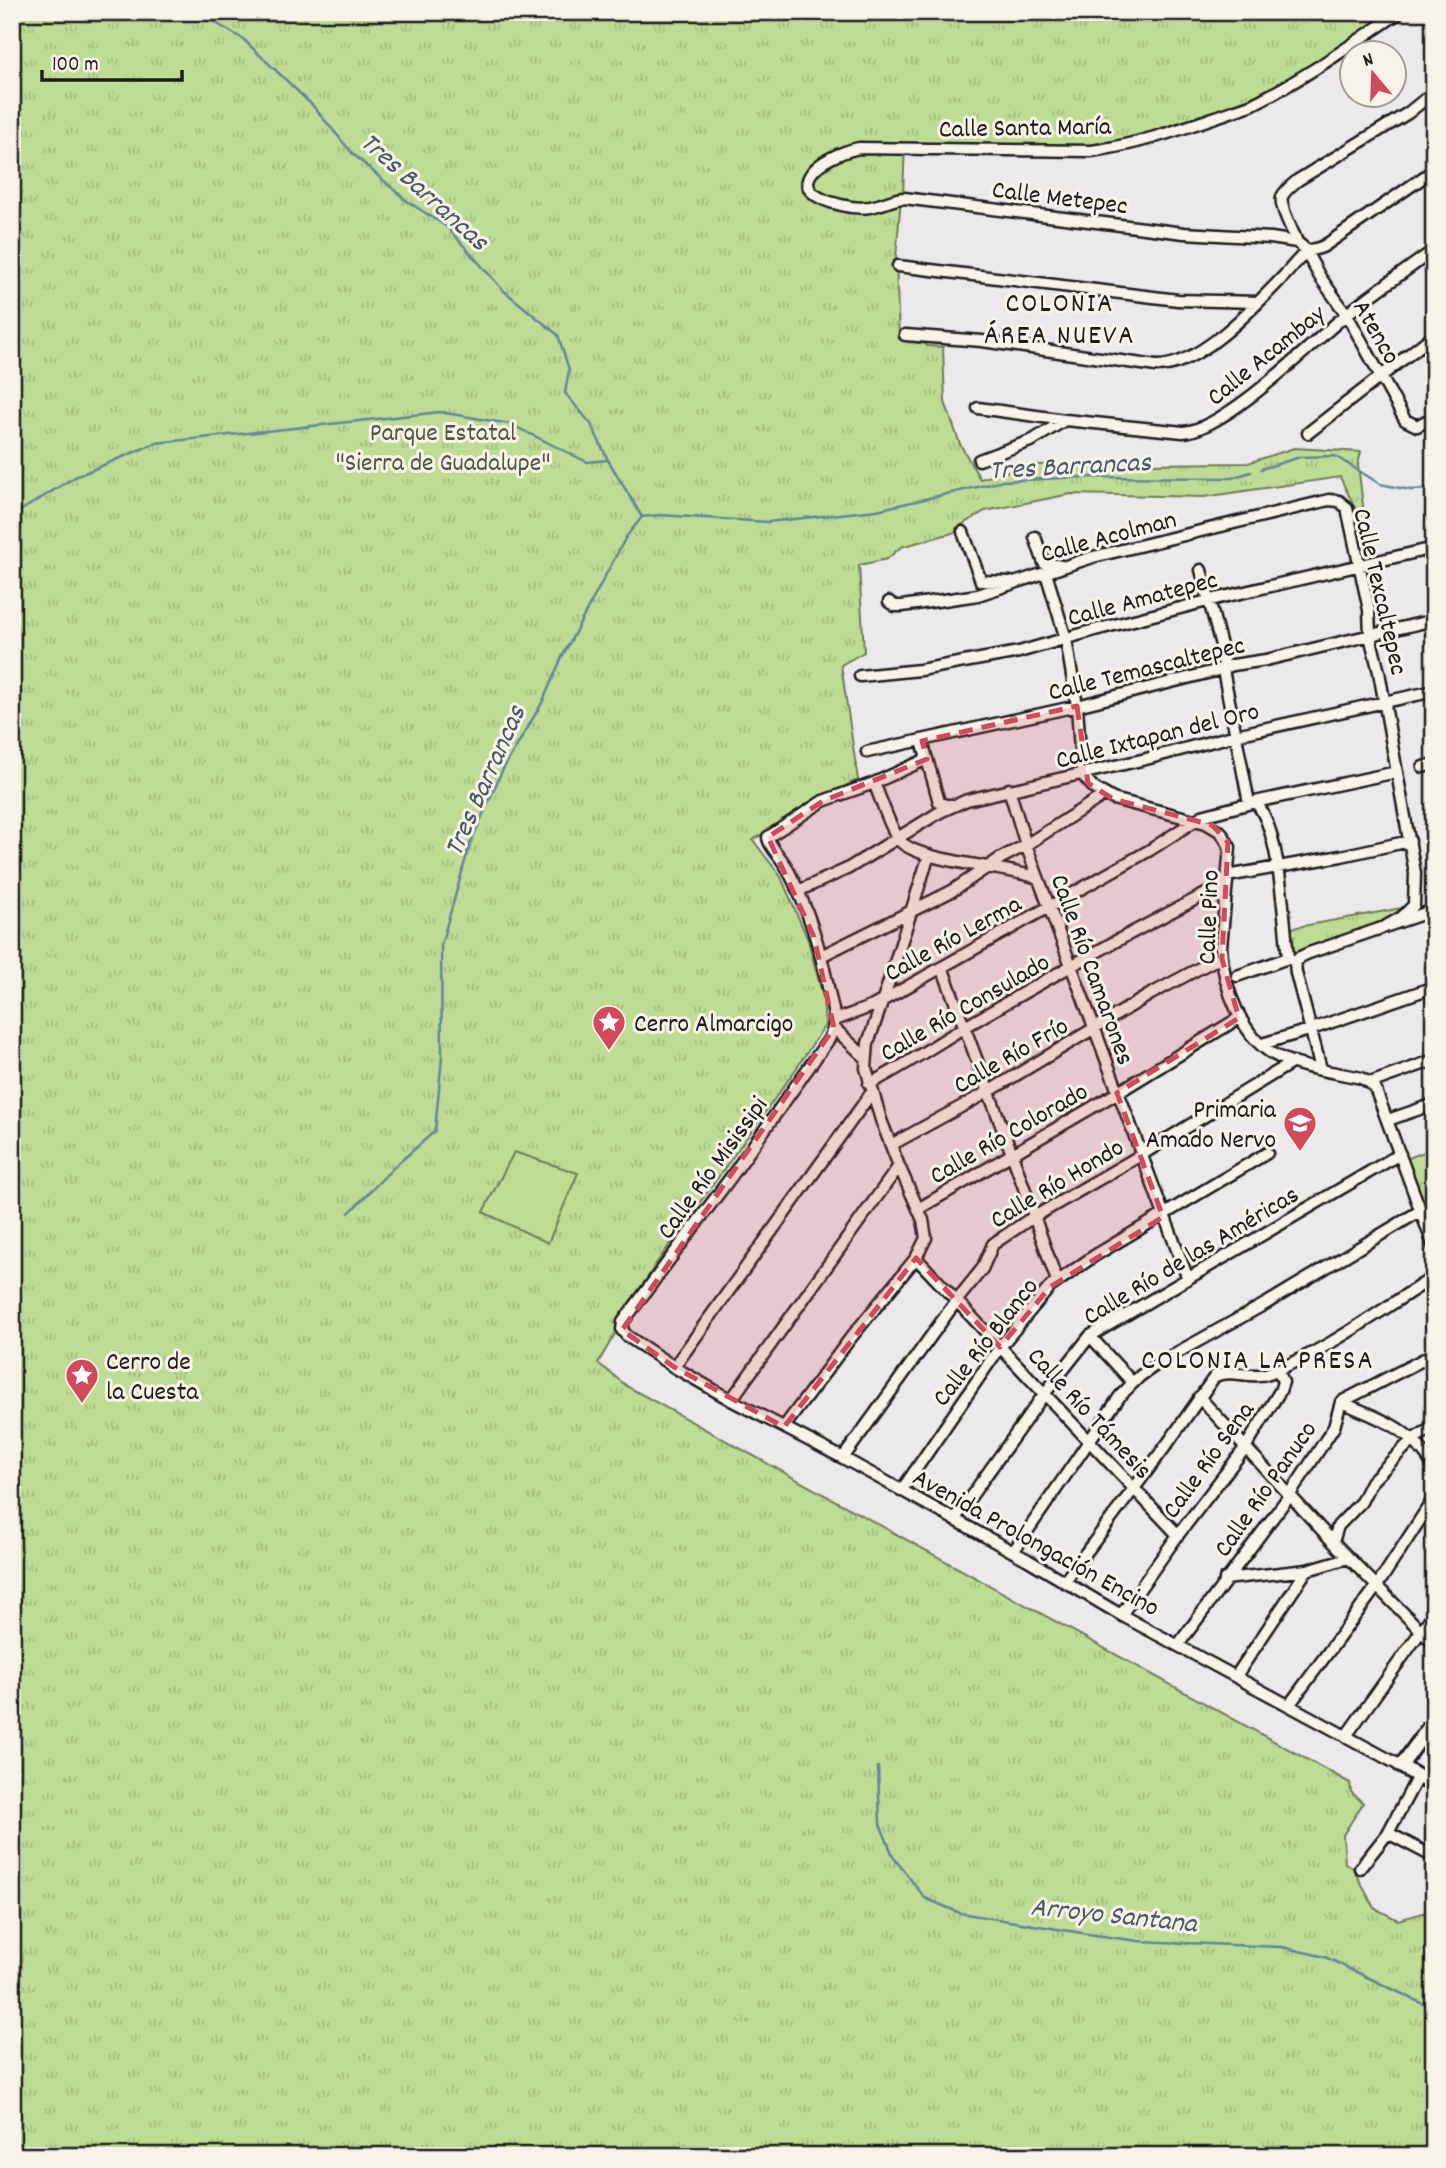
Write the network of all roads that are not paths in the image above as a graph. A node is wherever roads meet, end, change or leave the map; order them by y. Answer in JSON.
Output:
{"nodes":[{"id":1,"x":1400,"y":12,"type":"edge"},
{"id":2,"x":1434,"y":92,"type":"edge"},
{"id":3,"x":1434,"y":170,"type":"edge"},
{"id":4,"x":809,"y":189,"type":"joint"},
{"id":5,"x":1297,"y":243,"type":"junction"},
{"id":6,"x":1434,"y":250,"type":"edge"},
{"id":7,"x":1307,"y":252,"type":"junction"},
{"id":8,"x":898,"y":266,"type":"dead end"},
{"id":9,"x":1258,"y":302,"type":"junction"},
{"id":10,"x":1347,"y":315,"type":"junction"},
{"id":11,"x":905,"y":335,"type":"dead end"},
{"id":12,"x":1434,"y":335,"type":"edge"},
{"id":13,"x":1379,"y":376,"type":"junction"},
{"id":14,"x":978,"y":408,"type":"dead end"},
{"id":15,"x":1434,"y":417,"type":"edge"},
{"id":16,"x":1065,"y":420,"type":"junction"},
{"id":17,"x":1308,"y":433,"type":"dead end"},
{"id":18,"x":979,"y":460,"type":"dead end"},
{"id":19,"x":1339,"y":500,"type":"joint"},
{"id":20,"x":963,"y":532,"type":"dead end"},
{"id":21,"x":1035,"y":537,"type":"dead end"},
{"id":22,"x":1434,"y":548,"type":"edge"},
{"id":23,"x":1066,"y":566,"type":"junction"},
{"id":24,"x":1359,"y":566,"type":"junction"},
{"id":25,"x":1201,"y":570,"type":"dead end"},
{"id":26,"x":1046,"y":573,"type":"junction"},
{"id":27,"x":1015,"y":583,"type":"junction"},
{"id":28,"x":1210,"y":601,"type":"junction"},
{"id":29,"x":889,"y":602,"type":"dead end"},
{"id":30,"x":1434,"y":620,"type":"edge"},
{"id":31,"x":1370,"y":636,"type":"junction"},
{"id":32,"x":1066,"y":639,"type":"junction"},
{"id":33,"x":1223,"y":669,"type":"junction"},
{"id":34,"x":860,"y":676,"type":"dead end"},
{"id":35,"x":1434,"y":691,"type":"edge"},
{"id":36,"x":1384,"y":703,"type":"junction"},
{"id":37,"x":1077,"y":706,"type":"junction"},
{"id":38,"x":1236,"y":735,"type":"junction"},
{"id":39,"x":922,"y":741,"type":"junction"},
{"id":40,"x":867,"y":752,"type":"dead end"},
{"id":41,"x":927,"y":760,"type":"junction"},
{"id":42,"x":1397,"y":772,"type":"junction"},
{"id":43,"x":1083,"y":774,"type":"junction"},
{"id":44,"x":874,"y":783,"type":"junction"},
{"id":45,"x":1009,"y":789,"type":"junction"},
{"id":46,"x":1104,"y":795,"type":"junction"},
{"id":47,"x":1252,"y":802,"type":"junction"},
{"id":48,"x":957,"y":804,"type":"junction"},
{"id":49,"x":1194,"y":820,"type":"junction"},
{"id":50,"x":897,"y":838,"type":"junction"},
{"id":51,"x":1410,"y":841,"type":"junction"},
{"id":52,"x":1026,"y":845,"type":"junction"},
{"id":53,"x":929,"y":855,"type":"junction"},
{"id":54,"x":988,"y":866,"type":"junction"},
{"id":55,"x":1278,"y":868,"type":"junction"},
{"id":56,"x":1038,"y":878,"type":"junction"},
{"id":57,"x":1227,"y":880,"type":"junction"},
{"id":58,"x":798,"y":891,"type":"junction"},
{"id":59,"x":1049,"y":906,"type":"junction"},
{"id":60,"x":912,"y":910,"type":"junction"},
{"id":61,"x":1434,"y":910,"type":"edge"},
{"id":62,"x":1386,"y":926,"type":"junction"},
{"id":63,"x":821,"y":956,"type":"junction"},
{"id":64,"x":1222,"y":959,"type":"junction"},
{"id":65,"x":1291,"y":960,"type":"junction"},
{"id":66,"x":942,"y":967,"type":"junction"},
{"id":67,"x":1071,"y":967,"type":"junction"},
{"id":68,"x":1237,"y":976,"type":"dead end"},
{"id":69,"x":1434,"y":987,"type":"edge"},
{"id":70,"x":883,"y":1000,"type":"junction"},
{"id":71,"x":1239,"y":1018,"type":"junction"},
{"id":72,"x":834,"y":1024,"type":"junction"},
{"id":73,"x":964,"y":1027,"type":"junction"},
{"id":74,"x":1094,"y":1030,"type":"junction"},
{"id":75,"x":1309,"y":1030,"type":"junction"},
{"id":76,"x":1262,"y":1044,"type":"junction"},
{"id":77,"x":865,"y":1057,"type":"junction"},
{"id":78,"x":1434,"y":1060,"type":"edge"},
{"id":79,"x":1293,"y":1062,"type":"junction"},
{"id":80,"x":1321,"y":1069,"type":"junction"},
{"id":81,"x":1365,"y":1080,"type":"junction"},
{"id":82,"x":871,"y":1088,"type":"junction"},
{"id":83,"x":988,"y":1092,"type":"junction"},
{"id":84,"x":1117,"y":1093,"type":"junction"},
{"id":85,"x":1434,"y":1104,"type":"edge"},
{"id":86,"x":1388,"y":1120,"type":"junction"},
{"id":87,"x":891,"y":1146,"type":"junction"},
{"id":88,"x":1268,"y":1153,"type":"dead end"},
{"id":89,"x":1012,"y":1154,"type":"junction"},
{"id":90,"x":1400,"y":1154,"type":"junction"},
{"id":91,"x":1141,"y":1155,"type":"junction"},
{"id":92,"x":899,"y":1166,"type":"junction"},
{"id":93,"x":918,"y":1209,"type":"junction"},
{"id":94,"x":1420,"y":1211,"type":"junction"},
{"id":95,"x":1034,"y":1217,"type":"junction"},
{"id":96,"x":1163,"y":1217,"type":"junction"},
{"id":97,"x":1434,"y":1247,"type":"edge"},
{"id":98,"x":916,"y":1258,"type":"junction"},
{"id":99,"x":1434,"y":1277,"type":"edge"},
{"id":100,"x":1188,"y":1279,"type":"junction"},
{"id":101,"x":1057,"y":1281,"type":"junction"},
{"id":102,"x":957,"y":1300,"type":"junction"},
{"id":103,"x":622,"y":1330,"type":"joint"},
{"id":104,"x":1090,"y":1336,"type":"junction"},
{"id":105,"x":1000,"y":1347,"type":"junction"},
{"id":106,"x":1434,"y":1354,"type":"edge"},
{"id":107,"x":674,"y":1367,"type":"junction"},
{"id":108,"x":1278,"y":1369,"type":"junction"},
{"id":109,"x":1132,"y":1382,"type":"junction"},
{"id":110,"x":1045,"y":1393,"type":"junction"},
{"id":111,"x":1199,"y":1397,"type":"junction"},
{"id":112,"x":732,"y":1400,"type":"junction"},
{"id":113,"x":1341,"y":1402,"type":"junction"},
{"id":114,"x":784,"y":1427,"type":"junction"},
{"id":115,"x":1434,"y":1427,"type":"edge"},
{"id":116,"x":1413,"y":1439,"type":"junction"},
{"id":117,"x":1089,"y":1441,"type":"junction"},
{"id":118,"x":1245,"y":1448,"type":"junction"},
{"id":119,"x":843,"y":1458,"type":"junction"},
{"id":120,"x":1434,"y":1467,"type":"edge"},
{"id":121,"x":1133,"y":1487,"type":"junction"},
{"id":122,"x":901,"y":1491,"type":"junction"},
{"id":123,"x":1289,"y":1496,"type":"junction"},
{"id":124,"x":1434,"y":1498,"type":"edge"},
{"id":125,"x":954,"y":1520,"type":"junction"},
{"id":126,"x":1178,"y":1535,"type":"junction"},
{"id":127,"x":1333,"y":1542,"type":"junction"},
{"id":128,"x":1013,"y":1552,"type":"junction"},
{"id":129,"x":1348,"y":1558,"type":"junction"},
{"id":130,"x":1307,"y":1570,"type":"junction"},
{"id":131,"x":1225,"y":1579,"type":"junction"},
{"id":132,"x":1064,"y":1582,"type":"junction"},
{"id":133,"x":1377,"y":1586,"type":"junction"},
{"id":134,"x":1434,"y":1613,"type":"edge"},
{"id":135,"x":1121,"y":1615,"type":"junction"},
{"id":136,"x":1421,"y":1632,"type":"junction"},
{"id":137,"x":1434,"y":1644,"type":"edge"},
{"id":138,"x":1178,"y":1645,"type":"junction"},
{"id":139,"x":1236,"y":1676,"type":"junction"},
{"id":140,"x":1290,"y":1704,"type":"junction"},
{"id":141,"x":1434,"y":1720,"type":"edge"},
{"id":142,"x":1346,"y":1735,"type":"junction"},
{"id":143,"x":1401,"y":1766,"type":"junction"},
{"id":144,"x":1418,"y":1776,"type":"junction"},
{"id":145,"x":1434,"y":1786,"type":"edge"},
{"id":146,"x":1388,"y":1833,"type":"junction"},
{"id":147,"x":1434,"y":1857,"type":"edge"},
{"id":148,"x":1360,"y":1868,"type":"dead end"}],
"edges":[{"from":1,"to":4,"type":"street","name":"Calle Santa María"},
{"from":2,"to":5,"type":"street"},
{"from":3,"to":7,"type":"street"},
{"from":4,"to":5,"type":"street","name":"Calle Metepec"},
{"from":5,"to":7,"type":"street"},
{"from":6,"to":10,"type":"street","name":"Calle Acambay"},
{"from":7,"to":9,"type":"street"},
{"from":7,"to":10,"type":"street","name":"Atenco"},
{"from":8,"to":9,"type":"street"},
{"from":9,"to":11,"type":"street"},
{"from":10,"to":13,"type":"street","name":"Atenco"},
{"from":10,"to":16,"type":"street","name":"Calle Acambay"},
{"from":12,"to":13,"type":"street"},
{"from":13,"to":15,"type":"street","name":"Atenco"},
{"from":13,"to":17,"type":"street"},
{"from":14,"to":16,"type":"street","name":"Calle Acambay"},
{"from":16,"to":18,"type":"street"},
{"from":19,"to":23,"type":"street","name":"Calle Acolman"},
{"from":19,"to":24,"type":"street","name":"Calle Texcaltepec"},
{"from":20,"to":27,"type":"street"},
{"from":21,"to":23,"type":"street"},
{"from":22,"to":24,"type":"street","name":"Calle Amatepec"},
{"from":23,"to":26,"type":"street","name":"Calle Acolman"},
{"from":24,"to":28,"type":"street","name":"Calle Amatepec"},
{"from":24,"to":31,"type":"street","name":"Calle Texcaltepec"},
{"from":25,"to":28,"type":"street"},
{"from":26,"to":27,"type":"street","name":"Calle Acolman"},
{"from":26,"to":32,"type":"street"},
{"from":27,"to":29,"type":"street","name":"Calle Acolman"},
{"from":28,"to":32,"type":"street","name":"Calle Amatepec"},
{"from":28,"to":33,"type":"street"},
{"from":30,"to":31,"type":"street","name":"Calle Temascaltepec"},
{"from":31,"to":33,"type":"street","name":"Calle Temascaltepec"},
{"from":31,"to":36,"type":"street","name":"Calle Texcaltepec"},
{"from":32,"to":34,"type":"street","name":"Calle Amatepec"},
{"from":32,"to":37,"type":"street"},
{"from":33,"to":37,"type":"street","name":"Calle Temascaltepec"},
{"from":33,"to":38,"type":"street"},
{"from":35,"to":36,"type":"street","name":"Calle Ixtapan del Oro"},
{"from":36,"to":38,"type":"street","name":"Calle Ixtapan del Oro"},
{"from":36,"to":42,"type":"street","name":"Calle Texcaltepec"},
{"from":37,"to":39,"type":"street","name":"Calle Temascaltepec"},
{"from":37,"to":43,"type":"street"},
{"from":38,"to":43,"type":"street","name":"Calle Ixtapan del Oro"},
{"from":38,"to":47,"type":"street"},
{"from":39,"to":40,"type":"street","name":"Calle Temascaltepec"},
{"from":39,"to":41,"type":"street"},
{"from":41,"to":44,"type":"street"},
{"from":41,"to":48,"type":"street"},
{"from":42,"to":47,"type":"street","name":"Calle Río Lerma"},
{"from":42,"to":51,"type":"street","name":"Calle Texcaltepec"},
{"from":43,"to":45,"type":"street","name":"Calle Ixtapan del Oro"},
{"from":43,"to":46,"type":"street","name":"Calle Pino"},
{"from":44,"to":50,"type":"street"},
{"from":44,"to":58,"type":"street"},
{"from":45,"to":48,"type":"street","name":"Calle Ixtapan del Oro"},
{"from":45,"to":52,"type":"street","name":"Calle Río Camarones"},
{"from":46,"to":49,"type":"street","name":"Calle Pino"},
{"from":46,"to":52,"type":"street"},
{"from":47,"to":49,"type":"street","name":"Calle Río Lerma"},
{"from":47,"to":55,"type":"street"},
{"from":48,"to":50,"type":"street","name":"Calle Ixtapan del Oro"},
{"from":49,"to":57,"type":"street","name":"Calle Pino"},
{"from":49,"to":59,"type":"street","name":"Calle Río Lerma"},
{"from":50,"to":53,"type":"street"},
{"from":50,"to":58,"type":"street","name":"Calle Ixtapan del Oro"},
{"from":51,"to":55,"type":"street","name":"Calle Río Consulado"},
{"from":51,"to":62,"type":"street","name":"Calle Texcaltepec"},
{"from":52,"to":54,"type":"street"},
{"from":52,"to":56,"type":"street","name":"Calle Río Camarones"},
{"from":53,"to":54,"type":"street"},
{"from":53,"to":60,"type":"street"},
{"from":54,"to":56,"type":"street"},
{"from":54,"to":60,"type":"street"},
{"from":55,"to":57,"type":"street","name":"Calle Río Consulado"},
{"from":55,"to":65,"type":"street"},
{"from":56,"to":59,"type":"street","name":"Calle Río Camarones"},
{"from":57,"to":64,"type":"street","name":"Calle Pino"},
{"from":57,"to":67,"type":"street","name":"Calle Río Consulado"},
{"from":58,"to":63,"type":"street"},
{"from":59,"to":66,"type":"street","name":"Calle Río Lerma"},
{"from":59,"to":67,"type":"street","name":"Calle Río Camarones"},
{"from":60,"to":63,"type":"street"},
{"from":60,"to":70,"type":"street"},
{"from":61,"to":62,"type":"street"},
{"from":62,"to":65,"type":"street"},
{"from":63,"to":72,"type":"street"},
{"from":64,"to":71,"type":"street","name":"Calle Pino"},
{"from":64,"to":74,"type":"street","name":"Calle Río Frío"},
{"from":65,"to":68,"type":"street"},
{"from":65,"to":75,"type":"street"},
{"from":66,"to":70,"type":"street","name":"Calle Río Lerma"},
{"from":66,"to":73,"type":"street"},
{"from":67,"to":73,"type":"street","name":"Calle Río Consulado"},
{"from":67,"to":74,"type":"street","name":"Calle Río Camarones"},
{"from":69,"to":75,"type":"street"},
{"from":70,"to":72,"type":"street","name":"Calle Río Lerma"},
{"from":70,"to":77,"type":"street"},
{"from":71,"to":76,"type":"street","name":"Calle Pino"},
{"from":71,"to":84,"type":"street","name":"Calle Río Colorado"},
{"from":72,"to":77,"type":"street"},
{"from":72,"to":103,"type":"street","name":"Calle Río Misissipi"},
{"from":73,"to":82,"type":"street","name":"Calle Río Consulado"},
{"from":73,"to":83,"type":"street"},
{"from":74,"to":83,"type":"street","name":"Calle Río Frío"},
{"from":74,"to":84,"type":"street","name":"Calle Río Camarones"},
{"from":75,"to":76,"type":"street"},
{"from":75,"to":80,"type":"street"},
{"from":76,"to":79,"type":"street","name":"Calle Pino"},
{"from":77,"to":82,"type":"street"},
{"from":78,"to":81,"type":"street"},
{"from":79,"to":80,"type":"street","name":"Calle Pino"},
{"from":79,"to":91,"type":"street","name":"Calle Río Hondo"},
{"from":80,"to":81,"type":"street","name":"Calle Pino"},
{"from":81,"to":86,"type":"street"},
{"from":82,"to":87,"type":"street"},
{"from":82,"to":107,"type":"street","name":"Calle Río Consulado"},
{"from":83,"to":87,"type":"street","name":"Calle Río Frío"},
{"from":83,"to":89,"type":"street"},
{"from":84,"to":89,"type":"street","name":"Calle Río Colorado"},
{"from":84,"to":91,"type":"street","name":"Calle Río Camarones"},
{"from":85,"to":86,"type":"street"},
{"from":86,"to":90,"type":"street"},
{"from":87,"to":92,"type":"street"},
{"from":88,"to":96,"type":"street","name":"Calle Río Blanco"},
{"from":89,"to":93,"type":"street","name":"Calle Río Colorado"},
{"from":89,"to":95,"type":"street"},
{"from":90,"to":94,"type":"street"},
{"from":90,"to":100,"type":"street","name":"Calle Río de las Américas"},
{"from":91,"to":95,"type":"street","name":"Calle Río Hondo"},
{"from":91,"to":96,"type":"street","name":"Calle Río Camarones"},
{"from":92,"to":93,"type":"street"},
{"from":92,"to":112,"type":"street"},
{"from":93,"to":98,"type":"street","name":"Calle Río Colorado"},
{"from":94,"to":97,"type":"street"},
{"from":94,"to":109,"type":"street"},
{"from":95,"to":101,"type":"street"},
{"from":95,"to":102,"type":"street","name":"Calle Río Hondo"},
{"from":96,"to":100,"type":"street","name":"Calle Río Camarones"},
{"from":96,"to":101,"type":"street","name":"Calle Río Blanco"},
{"from":98,"to":102,"type":"street","name":"Calle Río Támesis"},
{"from":98,"to":114,"type":"street","name":"Calle Río Colorado"},
{"from":99,"to":108,"type":"street"},
{"from":100,"to":104,"type":"street","name":"Calle Río de las Américas"},
{"from":101,"to":105,"type":"street","name":"Calle Río Blanco"},
{"from":102,"to":105,"type":"street","name":"Calle Río Támesis"},
{"from":102,"to":119,"type":"street","name":"Calle Río Hondo"},
{"from":103,"to":107,"type":"street","name":"Avenida Prolongación Encino"},
{"from":104,"to":109,"type":"street"},
{"from":104,"to":110,"type":"street","name":"Calle Río de las Américas"},
{"from":105,"to":110,"type":"street","name":"Calle Río Támesis"},
{"from":105,"to":122,"type":"street","name":"Calle Río Blanco"},
{"from":106,"to":113,"type":"street","name":"Calle Río Panuco"},
{"from":107,"to":112,"type":"street","name":"Avenida Prolongación Encino"},
{"from":108,"to":111,"type":"street"},
{"from":108,"to":118,"type":"street","name":"Calle Río Sena"},
{"from":109,"to":117,"type":"street"},
{"from":110,"to":117,"type":"street","name":"Calle Río Támesis"},
{"from":110,"to":125,"type":"street","name":"Calle Río de las Américas"},
{"from":111,"to":118,"type":"street"},
{"from":111,"to":121,"type":"street"},
{"from":112,"to":114,"type":"street","name":"Avenida Prolongación Encino"},
{"from":113,"to":116,"type":"street"},
{"from":113,"to":123,"type":"street","name":"Calle Río Panuco"},
{"from":114,"to":119,"type":"street","name":"Avenida Prolongación Encino"},
{"from":115,"to":116,"type":"street"},
{"from":116,"to":120,"type":"street"},
{"from":116,"to":127,"type":"street"},
{"from":117,"to":121,"type":"street","name":"Calle Río Támesis"},
{"from":117,"to":128,"type":"street"},
{"from":118,"to":123,"type":"street"},
{"from":118,"to":126,"type":"street","name":"Calle Río Sena"},
{"from":119,"to":122,"type":"street","name":"Avenida Prolongación Encino"},
{"from":121,"to":126,"type":"street","name":"Calle Río Támesis"},
{"from":121,"to":132,"type":"street"},
{"from":122,"to":125,"type":"street","name":"Avenida Prolongación Encino"},
{"from":123,"to":127,"type":"street"},
{"from":123,"to":131,"type":"street","name":"Calle Río Panuco"},
{"from":124,"to":133,"type":"street"},
{"from":125,"to":128,"type":"street","name":"Avenida Prolongación Encino"},
{"from":126,"to":135,"type":"street","name":"Calle Río Sena"},
{"from":127,"to":129,"type":"street"},
{"from":128,"to":132,"type":"street","name":"Avenida Prolongación Encino"},
{"from":129,"to":130,"type":"street"},
{"from":129,"to":133,"type":"street"},
{"from":130,"to":131,"type":"street"},
{"from":130,"to":139,"type":"street"},
{"from":131,"to":138,"type":"street","name":"Calle Río Panuco"},
{"from":132,"to":135,"type":"street","name":"Avenida Prolongación Encino"},
{"from":133,"to":136,"type":"street"},
{"from":133,"to":140,"type":"street"},
{"from":134,"to":136,"type":"street"},
{"from":135,"to":138,"type":"street","name":"Avenida Prolongación Encino"},
{"from":136,"to":137,"type":"street"},
{"from":136,"to":142,"type":"street"},
{"from":138,"to":139,"type":"street","name":"Avenida Prolongación Encino"},
{"from":139,"to":140,"type":"street","name":"Avenida Prolongación Encino"},
{"from":140,"to":142,"type":"street","name":"Avenida Prolongación Encino"},
{"from":141,"to":143,"type":"main road"},
{"from":142,"to":143,"type":"street","name":"Avenida Prolongación Encino"},
{"from":143,"to":144,"type":"main road","name":"Avenida Prolongación Encino"},
{"from":144,"to":145,"type":"main road","name":"Avenida Prolongación Encino"},
{"from":144,"to":146,"type":"street"},
{"from":146,"to":147,"type":"street"},
{"from":146,"to":148,"type":"street"}]}
